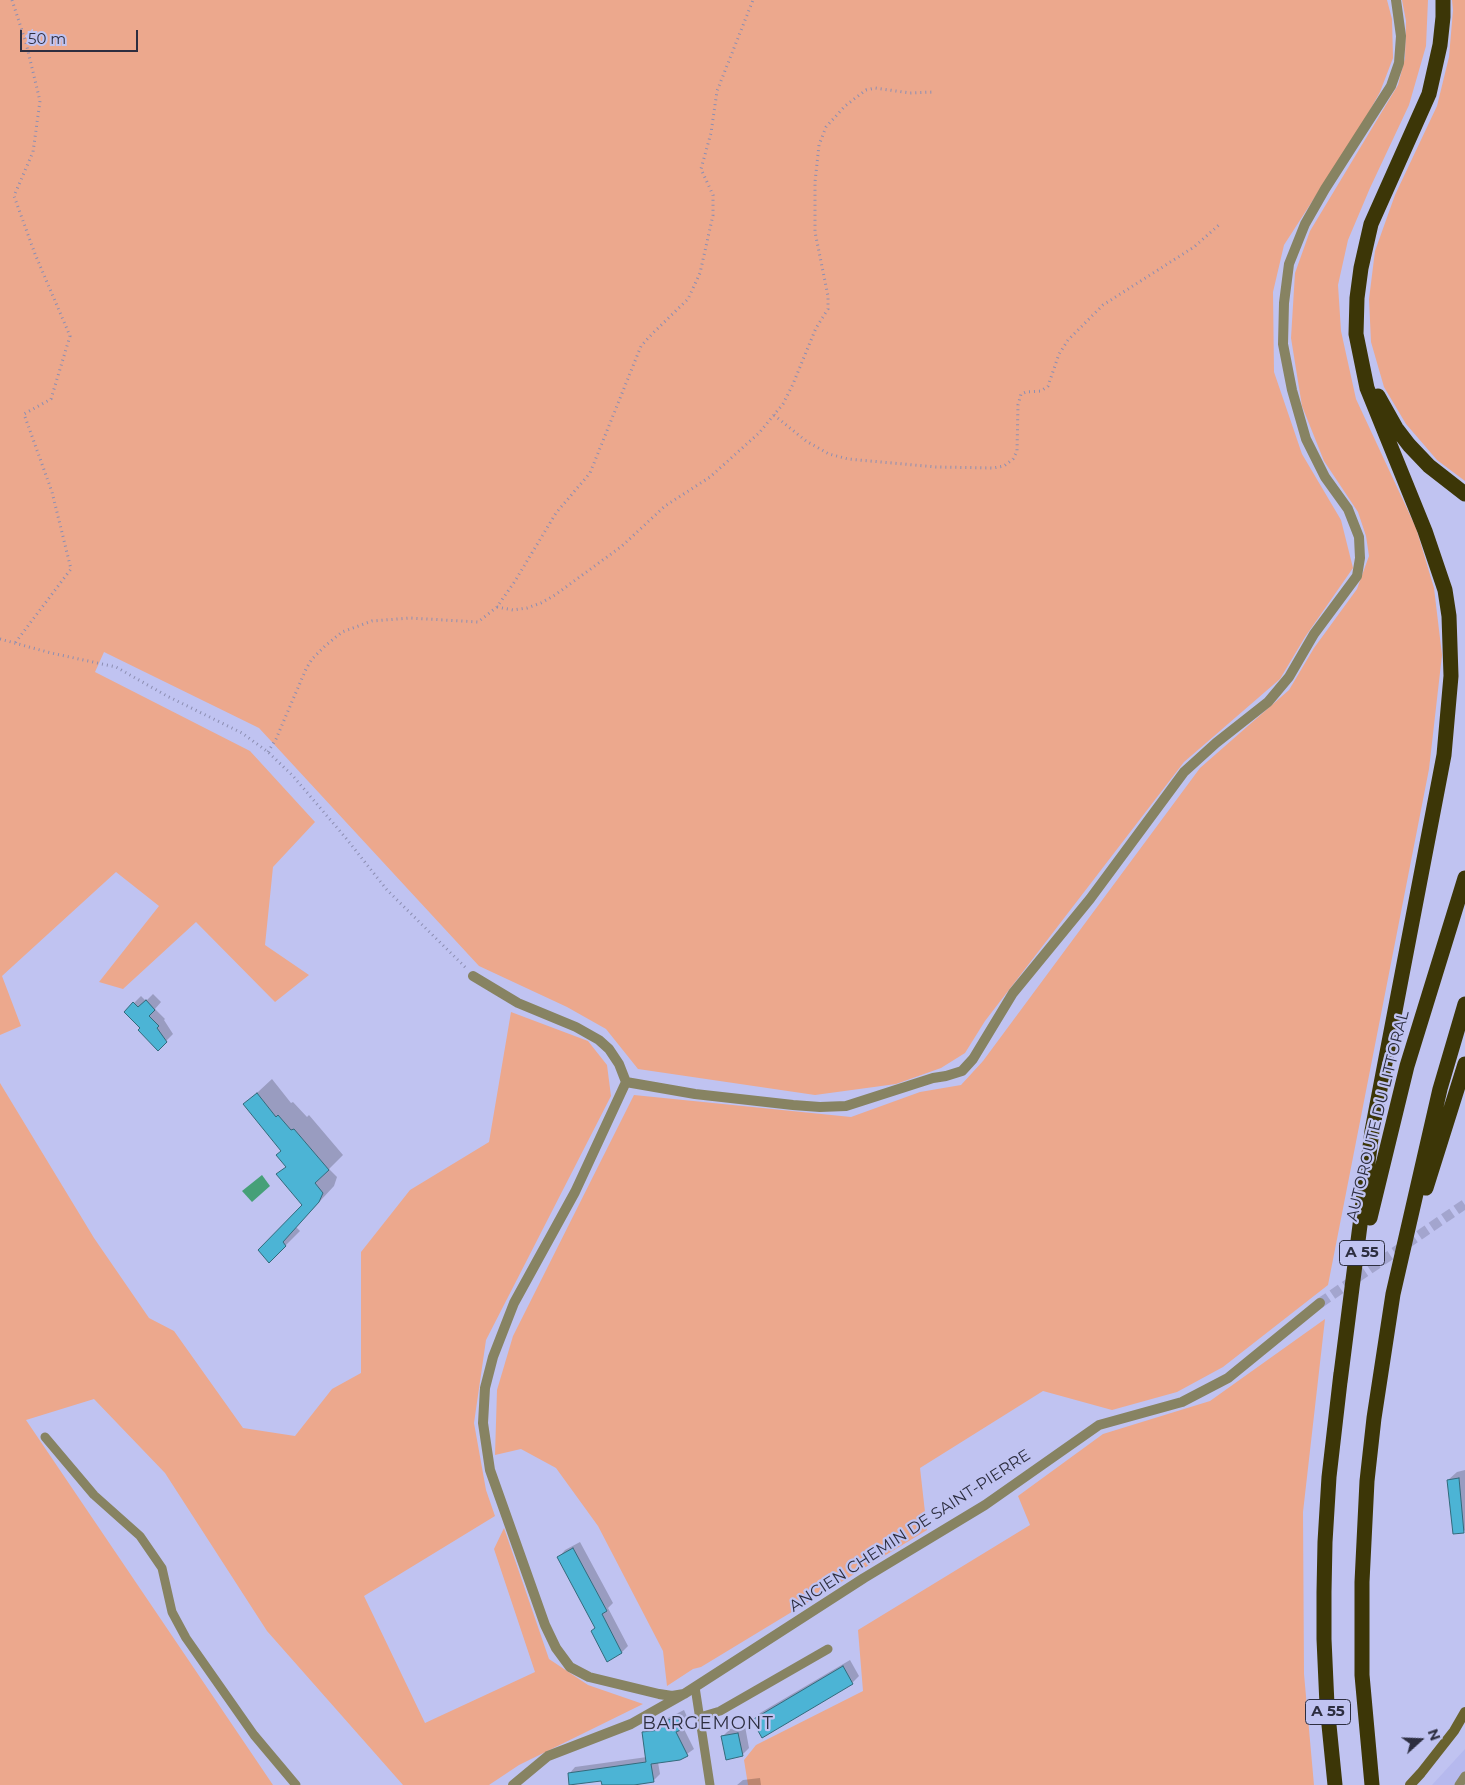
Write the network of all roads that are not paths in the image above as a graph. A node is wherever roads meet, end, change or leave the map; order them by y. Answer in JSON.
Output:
{"nodes":[{"id":1,"x":1396,"y":0,"type":"edge"},
{"id":2,"x":1443,"y":0,"type":"edge"},
{"id":3,"x":1360,"y":268,"type":"junction"},
{"id":4,"x":1465,"y":494,"type":"edge"},
{"id":5,"x":1465,"y":878,"type":"edge"},
{"id":6,"x":474,"y":976,"type":"road end"},
{"id":7,"x":1465,"y":1004,"type":"edge"},
{"id":8,"x":1465,"y":1064,"type":"edge"},
{"id":9,"x":626,"y":1082,"type":"junction"},
{"id":10,"x":1393,"y":1294,"type":"junction"},
{"id":11,"x":1320,"y":1303,"type":"tunnel mouth"},
{"id":12,"x":1340,"y":1382,"type":"junction"},
{"id":13,"x":46,"y":1437,"type":"dead end"},
{"id":14,"x":828,"y":1649,"type":"dead end"},
{"id":15,"x":695,"y":1687,"type":"junction"},
{"id":16,"x":684,"y":1694,"type":"junction"},
{"id":17,"x":1465,"y":1712,"type":"edge"},
{"id":18,"x":700,"y":1717,"type":"junction"},
{"id":19,"x":1465,"y":1776,"type":"edge"},
{"id":20,"x":296,"y":1785,"type":"edge"},
{"id":21,"x":513,"y":1785,"type":"edge"},
{"id":22,"x":710,"y":1785,"type":"edge"},
{"id":23,"x":1335,"y":1785,"type":"edge"},
{"id":24,"x":1372,"y":1785,"type":"edge"},
{"id":25,"x":1410,"y":1785,"type":"edge"},
{"id":26,"x":1459,"y":1785,"type":"edge"}],
"edges":[{"from":1,"to":9,"type":"street"},
{"from":2,"to":3,"type":"highway"},
{"from":3,"to":4,"type":"highway"},
{"from":3,"to":12,"type":"highway"},
{"from":5,"to":12,"type":"highway","name":"AUTOROUTE DU LITTORAL","number":"A 55"},
{"from":6,"to":9,"type":"street"},
{"from":7,"to":10,"type":"highway","number":"A 55"},
{"from":8,"to":10,"type":"highway"},
{"from":9,"to":16,"type":"street"},
{"from":10,"to":24,"type":"highway","number":"A 55"},
{"from":11,"to":15,"type":"street","name":"ANCIEN CHEMIN DE SAINT-PIERRE"},
{"from":12,"to":23,"type":"highway","name":"AUTOROUTE DU LITTORAL","number":"A 55"},
{"from":13,"to":20,"type":"lane"},
{"from":14,"to":18,"type":"lane"},
{"from":15,"to":16,"type":"street","name":"ANCIEN CHEMIN DE SAINT-PIERRE"},
{"from":15,"to":18,"type":"lane"},
{"from":16,"to":21,"type":"street","name":"ANCIEN CHEMIN DE SAINT-PIERRE"},
{"from":17,"to":25,"type":"main road"},
{"from":18,"to":22,"type":"lane"},
{"from":19,"to":26,"type":"lane"}]}
